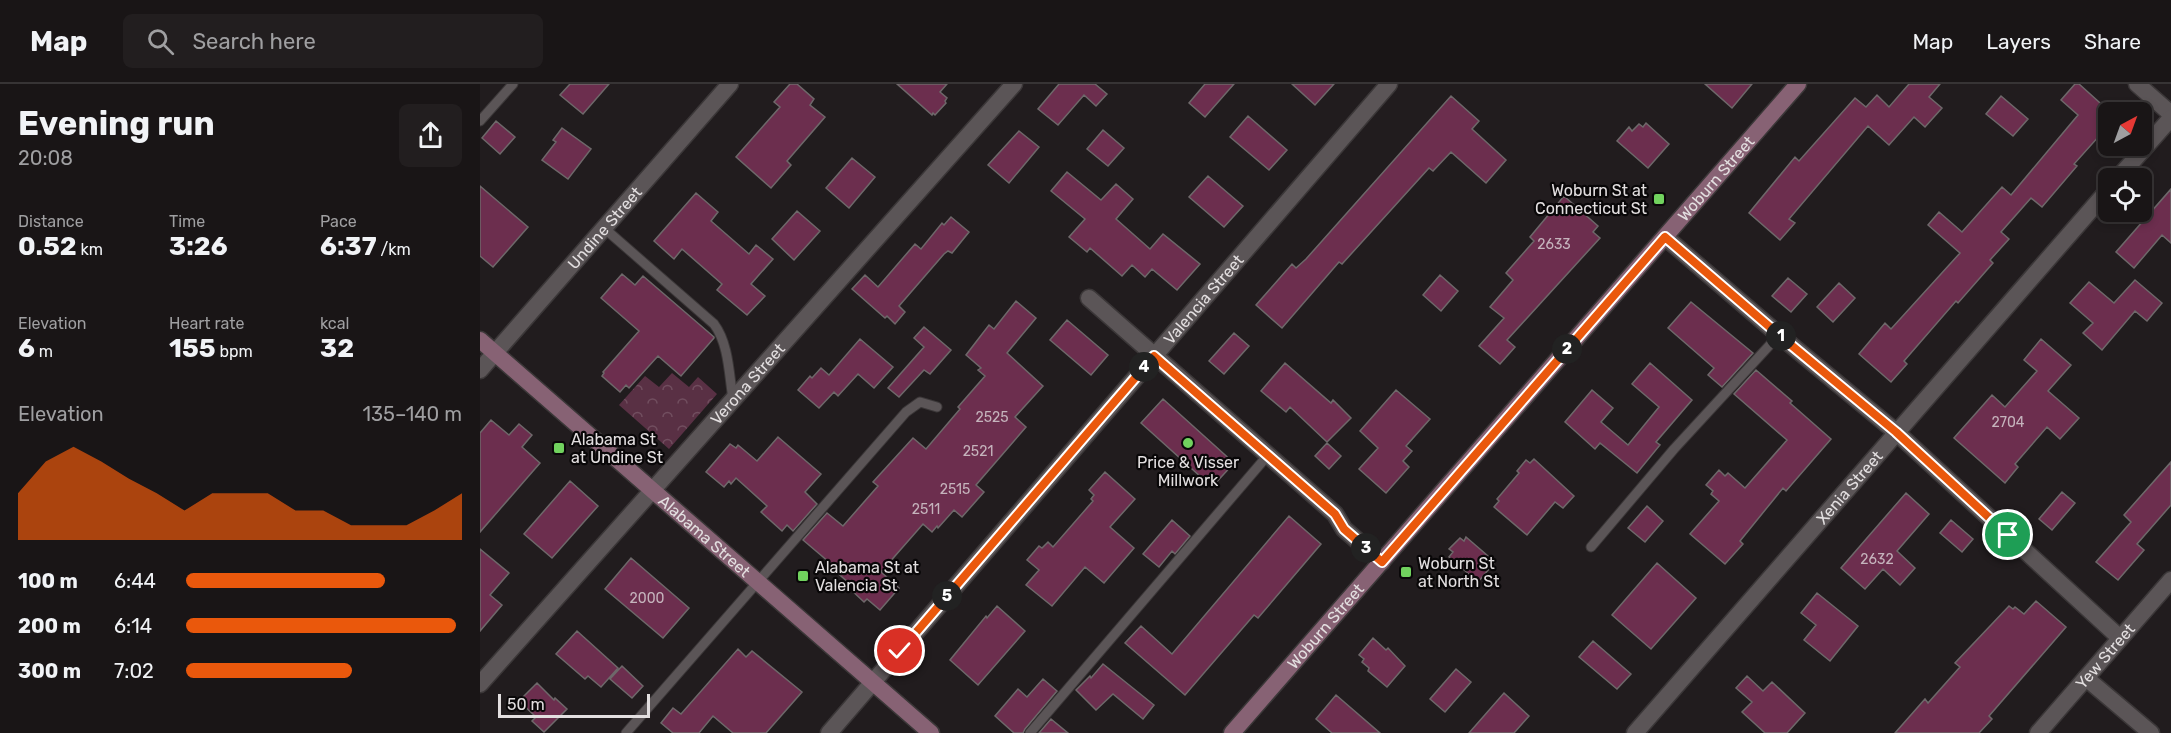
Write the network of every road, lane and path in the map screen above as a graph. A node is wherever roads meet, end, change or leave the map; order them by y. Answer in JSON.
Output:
{"nodes":[{"id":1,"x":513,"y":84,"type":"edge"},
{"id":2,"x":730,"y":84,"type":"edge"},
{"id":3,"x":1014,"y":84,"type":"edge"},
{"id":4,"x":1389,"y":84,"type":"edge"},
{"id":5,"x":1798,"y":84,"type":"edge"},
{"id":6,"x":2137,"y":84,"type":"edge"},
{"id":7,"x":2171,"y":116,"type":"edge"},
{"id":8,"x":480,"y":121,"type":"edge"},
{"id":9,"x":2127,"y":168,"type":"edge"},
{"id":10,"x":2098,"y":202,"type":"edge"},
{"id":11,"x":604,"y":228,"type":"junction"},
{"id":12,"x":1665,"y":237,"type":"junction"},
{"id":13,"x":1089,"y":298,"type":"dead end"},
{"id":14,"x":1779,"y":335,"type":"junction"},
{"id":15,"x":480,"y":340,"type":"edge"},
{"id":16,"x":495,"y":353,"type":"junction"},
{"id":17,"x":1154,"y":356,"type":"junction"},
{"id":18,"x":480,"y":370,"type":"edge"},
{"id":19,"x":733,"y":399,"type":"junction"},
{"id":20,"x":938,"y":407,"type":"dead end"},
{"id":21,"x":1896,"y":432,"type":"junction"},
{"id":22,"x":1268,"y":456,"type":"junction"},
{"id":23,"x":652,"y":490,"type":"junction"},
{"id":24,"x":1591,"y":547,"type":"dead end"},
{"id":25,"x":1382,"y":562,"type":"junction"},
{"id":26,"x":2171,"y":580,"type":"edge"},
{"id":27,"x":757,"y":582,"type":"junction"},
{"id":28,"x":2120,"y":638,"type":"junction"},
{"id":29,"x":2086,"y":678,"type":"junction"},
{"id":30,"x":873,"y":682,"type":"junction"},
{"id":31,"x":480,"y":684,"type":"edge"},
{"id":32,"x":626,"y":733,"type":"edge"},
{"id":33,"x":829,"y":733,"type":"edge"},
{"id":34,"x":931,"y":733,"type":"edge"},
{"id":35,"x":1030,"y":733,"type":"edge"},
{"id":36,"x":1232,"y":733,"type":"edge"},
{"id":37,"x":1635,"y":733,"type":"edge"},
{"id":38,"x":2038,"y":733,"type":"edge"},
{"id":39,"x":2151,"y":733,"type":"edge"}],
"edges":[{"from":1,"to":8,"type":"lane"},
{"from":2,"to":11,"type":"street","name":"Undine Street"},
{"from":3,"to":19,"type":"street","name":"Verona Street"},
{"from":4,"to":17,"type":"street","name":"Valencia Street"},
{"from":5,"to":12,"type":"main road","name":"Woburn Street"},
{"from":6,"to":7,"type":"street"},
{"from":7,"to":9,"type":"street"},
{"from":10,"to":21,"type":"street","name":"Xenia Street"},
{"from":11,"to":16,"type":"street","name":"Undine Street"},
{"from":11,"to":19,"type":"lane"},
{"from":12,"to":14,"type":"street"},
{"from":12,"to":25,"type":"main road","name":"Woburn Street"},
{"from":13,"to":17,"type":"street"},
{"from":14,"to":21,"type":"street"},
{"from":14,"to":24,"type":"lane"},
{"from":15,"to":16,"type":"main road","name":"Alabama Street"},
{"from":16,"to":18,"type":"street","name":"Undine Street"},
{"from":16,"to":23,"type":"main road","name":"Alabama Street"},
{"from":17,"to":22,"type":"street"},
{"from":17,"to":30,"type":"street","name":"Valencia Street"},
{"from":19,"to":23,"type":"street","name":"Verona Street"},
{"from":20,"to":27,"type":"lane"},
{"from":21,"to":28,"type":"street"},
{"from":21,"to":37,"type":"street","name":"Xenia Street"},
{"from":22,"to":25,"type":"street"},
{"from":22,"to":35,"type":"lane"},
{"from":23,"to":27,"type":"main road","name":"Alabama Street"},
{"from":23,"to":31,"type":"street","name":"Verona Street"},
{"from":25,"to":36,"type":"main road","name":"Woburn Street"},
{"from":26,"to":28,"type":"street","name":"Yew Street"},
{"from":27,"to":30,"type":"main road","name":"Alabama Street"},
{"from":27,"to":32,"type":"lane"},
{"from":28,"to":29,"type":"street","name":"Yew Street"},
{"from":29,"to":38,"type":"street","name":"Yew Street"},
{"from":29,"to":39,"type":"street"},
{"from":30,"to":33,"type":"street","name":"Valencia Street"},
{"from":30,"to":34,"type":"main road","name":"Alabama Street"}]}
